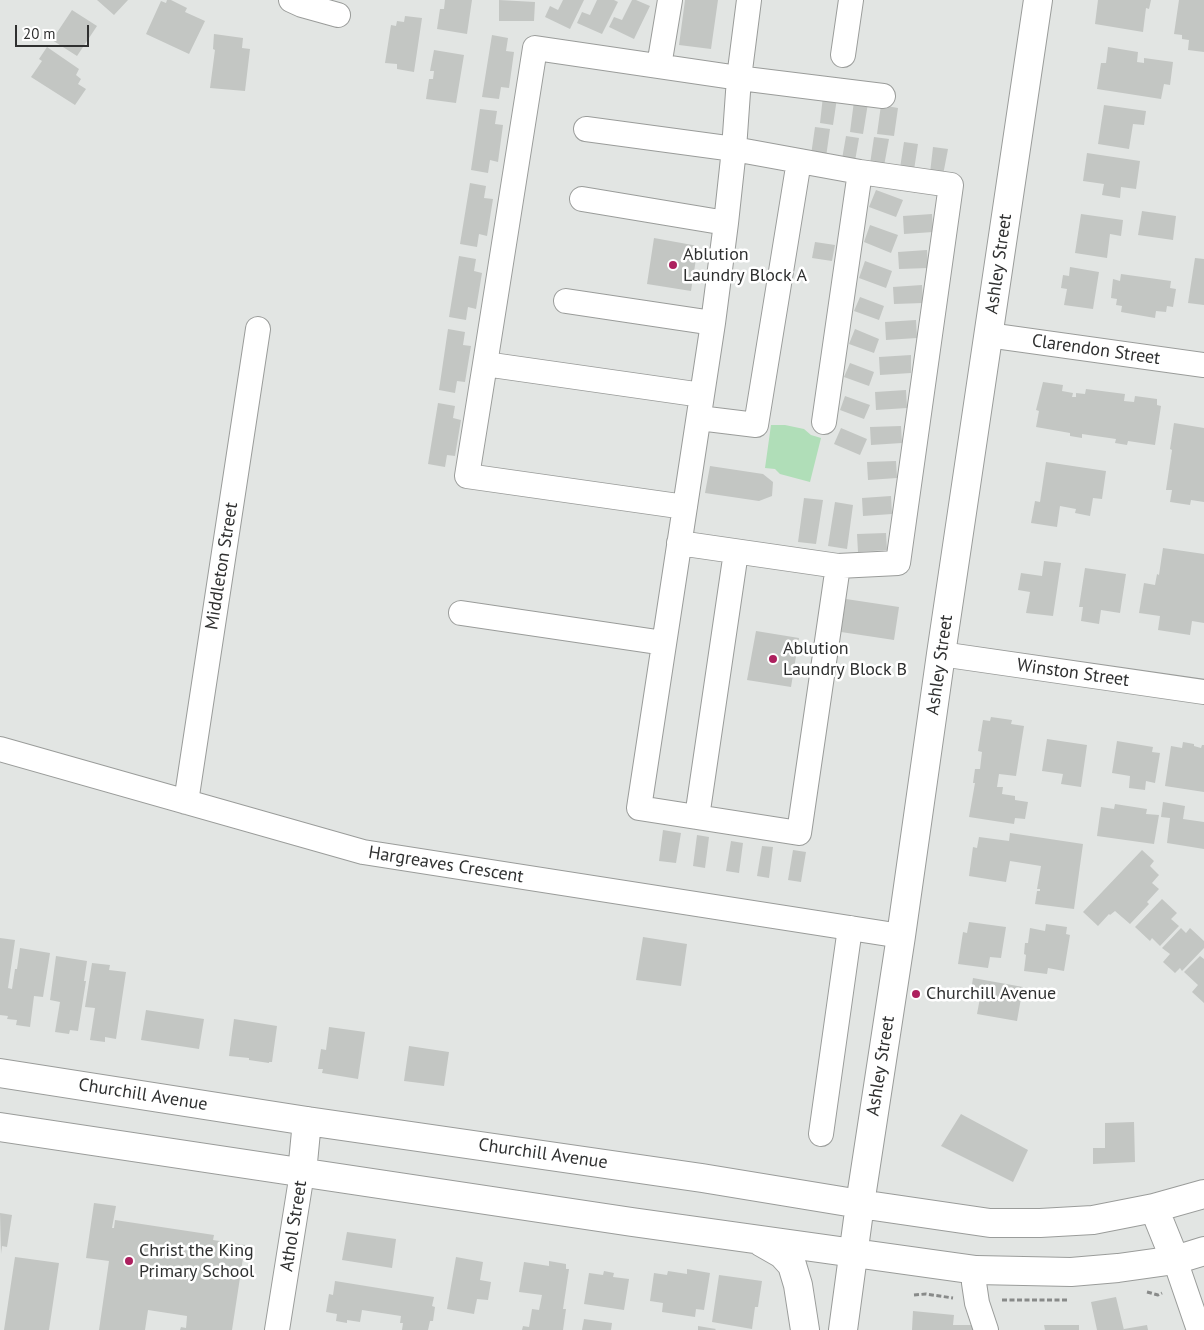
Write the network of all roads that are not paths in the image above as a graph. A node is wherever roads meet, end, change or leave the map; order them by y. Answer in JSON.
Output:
{"nodes":[{"id":1,"x":291,"y":0,"type":"edge"},
{"id":2,"x":670,"y":0,"type":"edge"},
{"id":3,"x":750,"y":0,"type":"edge"},
{"id":4,"x":851,"y":0,"type":"edge"},
{"id":5,"x":1038,"y":0,"type":"edge"},
{"id":6,"x":338,"y":15,"type":"dead end"},
{"id":7,"x":843,"y":55,"type":"dead end"},
{"id":8,"x":659,"y":66,"type":"junction"},
{"id":9,"x":739,"y":78,"type":"junction"},
{"id":10,"x":883,"y":96,"type":"dead end"},
{"id":11,"x":586,"y":129,"type":"dead end"},
{"id":12,"x":734,"y":149,"type":"junction"},
{"id":13,"x":799,"y":161,"type":"junction"},
{"id":14,"x":860,"y":172,"type":"junction"},
{"id":15,"x":582,"y":199,"type":"dead end"},
{"id":16,"x":726,"y":222,"type":"junction"},
{"id":17,"x":566,"y":301,"type":"dead end"},
{"id":18,"x":712,"y":323,"type":"junction"},
{"id":19,"x":258,"y":329,"type":"dead end"},
{"id":20,"x":988,"y":335,"type":"junction"},
{"id":21,"x":485,"y":364,"type":"junction"},
{"id":22,"x":1204,"y":365,"type":"edge"},
{"id":23,"x":702,"y":395,"type":"junction"},
{"id":24,"x":699,"y":418,"type":"junction"},
{"id":25,"x":824,"y":422,"type":"dead end"},
{"id":26,"x":685,"y":507,"type":"junction"},
{"id":27,"x":679,"y":543,"type":"junction"},
{"id":28,"x":736,"y":552,"type":"junction"},
{"id":29,"x":838,"y":566,"type":"junction"},
{"id":30,"x":461,"y":613,"type":"dead end"},
{"id":31,"x":664,"y":643,"type":"junction"},
{"id":32,"x":941,"y":654,"type":"junction"},
{"id":33,"x":1204,"y":692,"type":"edge"},
{"id":34,"x":0,"y":749,"type":"edge"},
{"id":35,"x":186,"y":802,"type":"junction"},
{"id":36,"x":697,"y":818,"type":"junction"},
{"id":37,"x":850,"y":928,"type":"junction"},
{"id":38,"x":902,"y":936,"type":"junction"},
{"id":39,"x":0,"y":1073,"type":"edge"},
{"id":40,"x":307,"y":1121,"type":"junction"},
{"id":41,"x":0,"y":1127,"type":"edge"},
{"id":42,"x":820,"y":1134,"type":"dead end"},
{"id":43,"x":302,"y":1173,"type":"junction"},
{"id":44,"x":1204,"y":1194,"type":"edge"},
{"id":45,"x":860,"y":1204,"type":"junction"},
{"id":46,"x":1154,"y":1208,"type":"junction"},
{"id":47,"x":755,"y":1239,"type":"junction"},
{"id":48,"x":1204,"y":1251,"type":"edge"},
{"id":49,"x":854,"y":1253,"type":"junction"},
{"id":50,"x":1175,"y":1260,"type":"junction"},
{"id":51,"x":976,"y":1270,"type":"junction"},
{"id":52,"x":278,"y":1330,"type":"edge"},
{"id":53,"x":805,"y":1330,"type":"edge"},
{"id":54,"x":843,"y":1330,"type":"edge"},
{"id":55,"x":986,"y":1330,"type":"edge"},
{"id":56,"x":1199,"y":1330,"type":"edge"}],
"edges":[{"from":1,"to":6,"type":"street"},
{"from":2,"to":8,"type":"street"},
{"from":3,"to":9,"type":"street"},
{"from":4,"to":7,"type":"street"},
{"from":5,"to":20,"type":"main road","name":"Ashley Street"},
{"from":8,"to":9,"type":"street"},
{"from":8,"to":21,"type":"street"},
{"from":9,"to":10,"type":"street"},
{"from":9,"to":12,"type":"street"},
{"from":11,"to":12,"type":"street"},
{"from":12,"to":13,"type":"street"},
{"from":12,"to":16,"type":"street"},
{"from":13,"to":14,"type":"street"},
{"from":13,"to":24,"type":"street"},
{"from":14,"to":25,"type":"street"},
{"from":14,"to":29,"type":"street"},
{"from":15,"to":16,"type":"street"},
{"from":16,"to":18,"type":"street"},
{"from":17,"to":18,"type":"street"},
{"from":18,"to":23,"type":"street"},
{"from":19,"to":35,"type":"street","name":"Middleton Street"},
{"from":20,"to":22,"type":"street","name":"Clarendon Street"},
{"from":20,"to":32,"type":"main road","name":"Ashley Street"},
{"from":21,"to":23,"type":"street"},
{"from":21,"to":26,"type":"street"},
{"from":23,"to":24,"type":"street"},
{"from":24,"to":26,"type":"street"},
{"from":26,"to":27,"type":"street"},
{"from":27,"to":28,"type":"street"},
{"from":27,"to":31,"type":"street"},
{"from":28,"to":29,"type":"street"},
{"from":28,"to":36,"type":"street"},
{"from":29,"to":36,"type":"street"},
{"from":30,"to":31,"type":"street"},
{"from":31,"to":36,"type":"street"},
{"from":32,"to":33,"type":"street","name":"Winston Street"},
{"from":32,"to":38,"type":"main road","name":"Ashley Street"},
{"from":34,"to":35,"type":"street","name":"Hargreaves Crescent"},
{"from":35,"to":37,"type":"street","name":"Hargreaves Crescent"},
{"from":37,"to":38,"type":"street","name":"Hargreaves Crescent"},
{"from":37,"to":42,"type":"street"},
{"from":38,"to":45,"type":"main road","name":"Ashley Street"},
{"from":39,"to":40,"type":"main road","name":"Churchill Avenue"},
{"from":40,"to":43,"type":"main road","name":"Athol Street"},
{"from":40,"to":45,"type":"main road","name":"Churchill Avenue"},
{"from":41,"to":43,"type":"main road"},
{"from":43,"to":47,"type":"main road"},
{"from":43,"to":52,"type":"street","name":"Athol Street"},
{"from":44,"to":46,"type":"main road","name":"Churchill Avenue"},
{"from":45,"to":46,"type":"main road","name":"Churchill Avenue"},
{"from":45,"to":49,"type":"main road","name":"Ashley Street"},
{"from":46,"to":50,"type":"main road"},
{"from":47,"to":49,"type":"main road"},
{"from":47,"to":53,"type":"main road"},
{"from":48,"to":50,"type":"main road"},
{"from":49,"to":51,"type":"main road"},
{"from":49,"to":54,"type":"main road","name":"Ashley Street"},
{"from":50,"to":51,"type":"main road"},
{"from":50,"to":56,"type":"street"},
{"from":51,"to":55,"type":"street"}]}
